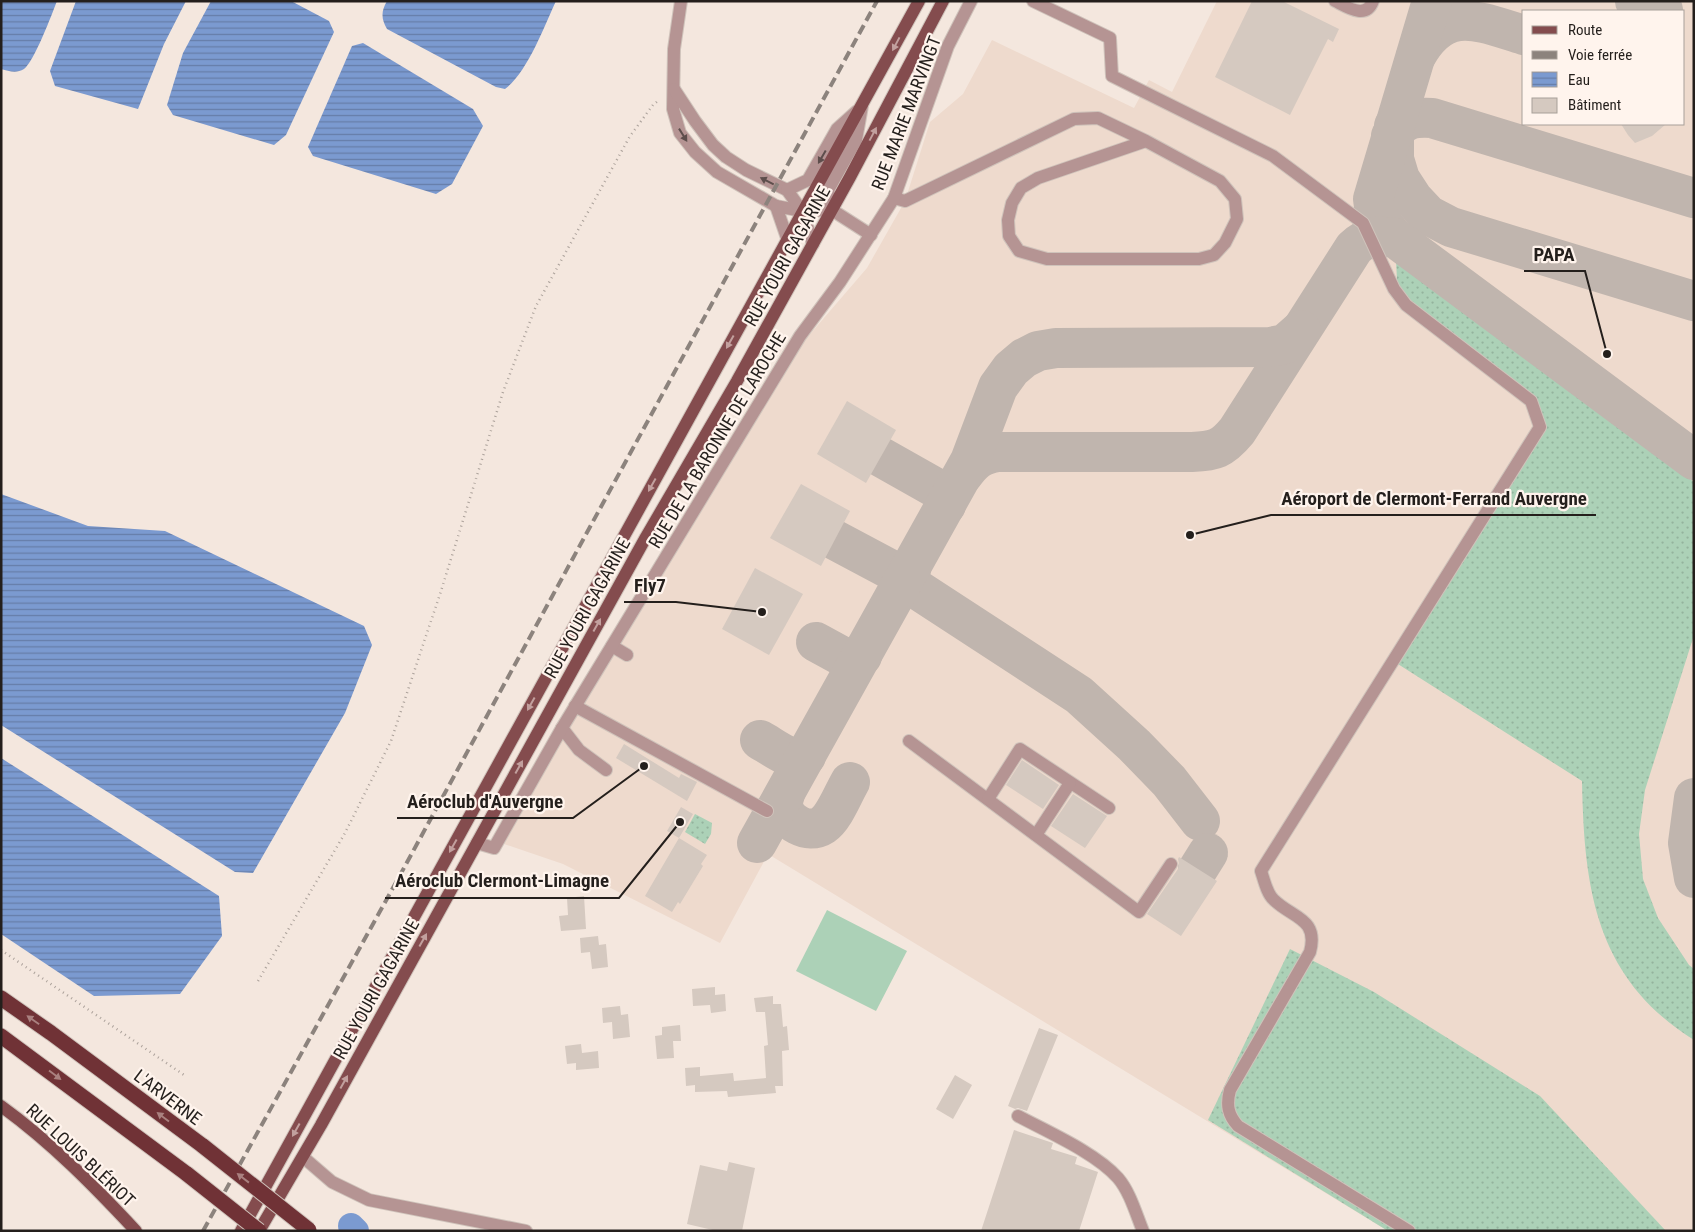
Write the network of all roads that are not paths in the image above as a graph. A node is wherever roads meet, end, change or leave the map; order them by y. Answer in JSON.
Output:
{"nodes":[{"id":1,"x":681,"y":1,"type":"edge"},
{"id":2,"x":919,"y":1,"type":"edge"},
{"id":3,"x":943,"y":1,"type":"edge"},
{"id":4,"x":971,"y":1,"type":"edge"},
{"id":5,"x":1033,"y":1,"type":"edge"},
{"id":6,"x":1335,"y":1,"type":"edge"},
{"id":7,"x":1373,"y":1,"type":"edge"},
{"id":8,"x":674,"y":89,"type":"junction"},
{"id":9,"x":862,"y":106,"type":"junction"},
{"id":10,"x":1146,"y":141,"type":"junction"},
{"id":11,"x":787,"y":190,"type":"junction"},
{"id":12,"x":894,"y":198,"type":"junction"},
{"id":13,"x":776,"y":206,"type":"junction"},
{"id":14,"x":832,"y":210,"type":"junction"},
{"id":15,"x":802,"y":211,"type":"junction"},
{"id":16,"x":871,"y":235,"type":"junction"},
{"id":17,"x":788,"y":238,"type":"junction"},
{"id":18,"x":813,"y":244,"type":"junction"},
{"id":19,"x":612,"y":646,"type":"junction"},
{"id":20,"x":627,"y":655,"type":"dead end"},
{"id":21,"x":576,"y":706,"type":"junction"},
{"id":22,"x":562,"y":728,"type":"junction"},
{"id":23,"x":909,"y":741,"type":"dead end"},
{"id":24,"x":606,"y":770,"type":"dead end"},
{"id":25,"x":1070,"y":783,"type":"junction"},
{"id":26,"x":988,"y":799,"type":"junction"},
{"id":27,"x":1109,"y":808,"type":"dead end"},
{"id":28,"x":767,"y":811,"type":"dead end"},
{"id":29,"x":1036,"y":835,"type":"junction"},
{"id":30,"x":476,"y":843,"type":"junction"},
{"id":31,"x":1171,"y":864,"type":"dead end"},
{"id":32,"x":1,"y":998,"type":"edge"},
{"id":33,"x":1,"y":1036,"type":"edge"},
{"id":34,"x":1,"y":1106,"type":"edge"},
{"id":35,"x":1018,"y":1116,"type":"dead end"},
{"id":36,"x":303,"y":1157,"type":"junction"},
{"id":37,"x":309,"y":1230,"type":"edge"},
{"id":38,"x":136,"y":1231,"type":"edge"},
{"id":39,"x":241,"y":1231,"type":"edge"},
{"id":40,"x":259,"y":1231,"type":"edge"},
{"id":41,"x":526,"y":1231,"type":"edge"},
{"id":42,"x":1143,"y":1231,"type":"edge"},
{"id":43,"x":1409,"y":1231,"type":"edge"}],
"edges":[{"from":1,"to":8,"type":"street"},
{"from":2,"to":9,"type":"main road","name":"RUE YOURI GAGARINE","one_way":true},
{"from":14,"to":3,"type":"main road","name":"RUE YOURI GAGARINE","one_way":true},
{"from":4,"to":12,"type":"street","name":"RUE MARIE MARVINGT"},
{"from":5,"to":43,"type":"street"},
{"from":6,"to":7,"type":"street"},
{"from":11,"to":8,"type":"street","one_way":true},
{"from":8,"to":13,"type":"street","one_way":true},
{"from":9,"to":11,"type":"street","one_way":true},
{"from":9,"to":14,"type":"street"},
{"from":9,"to":15,"type":"main road","name":"RUE YOURI GAGARINE"},
{"from":10,"to":10,"type":"street"},
{"from":10,"to":12,"type":"street"},
{"from":11,"to":15,"type":"street"},
{"from":12,"to":16,"type":"street","name":"RUE MARIE MARVINGT"},
{"from":13,"to":15,"type":"street"},
{"from":13,"to":17,"type":"street"},
{"from":14,"to":15,"type":"street"},
{"from":14,"to":16,"type":"street"},
{"from":14,"to":18,"type":"main road","name":"RUE YOURI GAGARINE"},
{"from":15,"to":17,"type":"main road","name":"RUE YOURI GAGARINE"},
{"from":15,"to":18,"type":"street"},
{"from":16,"to":19,"type":"street","name":"RUE DE LA BARONNE DE LAROCHE"},
{"from":17,"to":39,"type":"main road","name":"RUE YOURI GAGARINE","one_way":true},
{"from":30,"to":18,"type":"main road","name":"RUE YOURI GAGARINE","one_way":true},
{"from":19,"to":20,"type":"street"},
{"from":19,"to":21,"type":"street","name":"RUE DE LA BARONNE DE LAROCHE"},
{"from":21,"to":22,"type":"street","name":"RUE DE LA BARONNE DE LAROCHE"},
{"from":21,"to":28,"type":"street"},
{"from":22,"to":24,"type":"street"},
{"from":22,"to":30,"type":"street","name":"RUE DE LA BARONNE DE LAROCHE"},
{"from":23,"to":26,"type":"street"},
{"from":25,"to":26,"type":"street"},
{"from":25,"to":27,"type":"street"},
{"from":25,"to":29,"type":"street"},
{"from":26,"to":29,"type":"street"},
{"from":29,"to":31,"type":"street"},
{"from":36,"to":30,"type":"main road","name":"RUE YOURI GAGARINE","one_way":true},
{"from":37,"to":32,"type":"highway","name":"L'ARVERNE","one_way":true,"bridge":true},
{"from":33,"to":40,"type":"highway","one_way":true,"bridge":true},
{"from":34,"to":38,"type":"main road","name":"RUE LOUIS BLÉRIOT"},
{"from":35,"to":42,"type":"street"},
{"from":36,"to":40,"type":"main road","name":"RUE YOURI GAGARINE"},
{"from":36,"to":41,"type":"street"}]}
